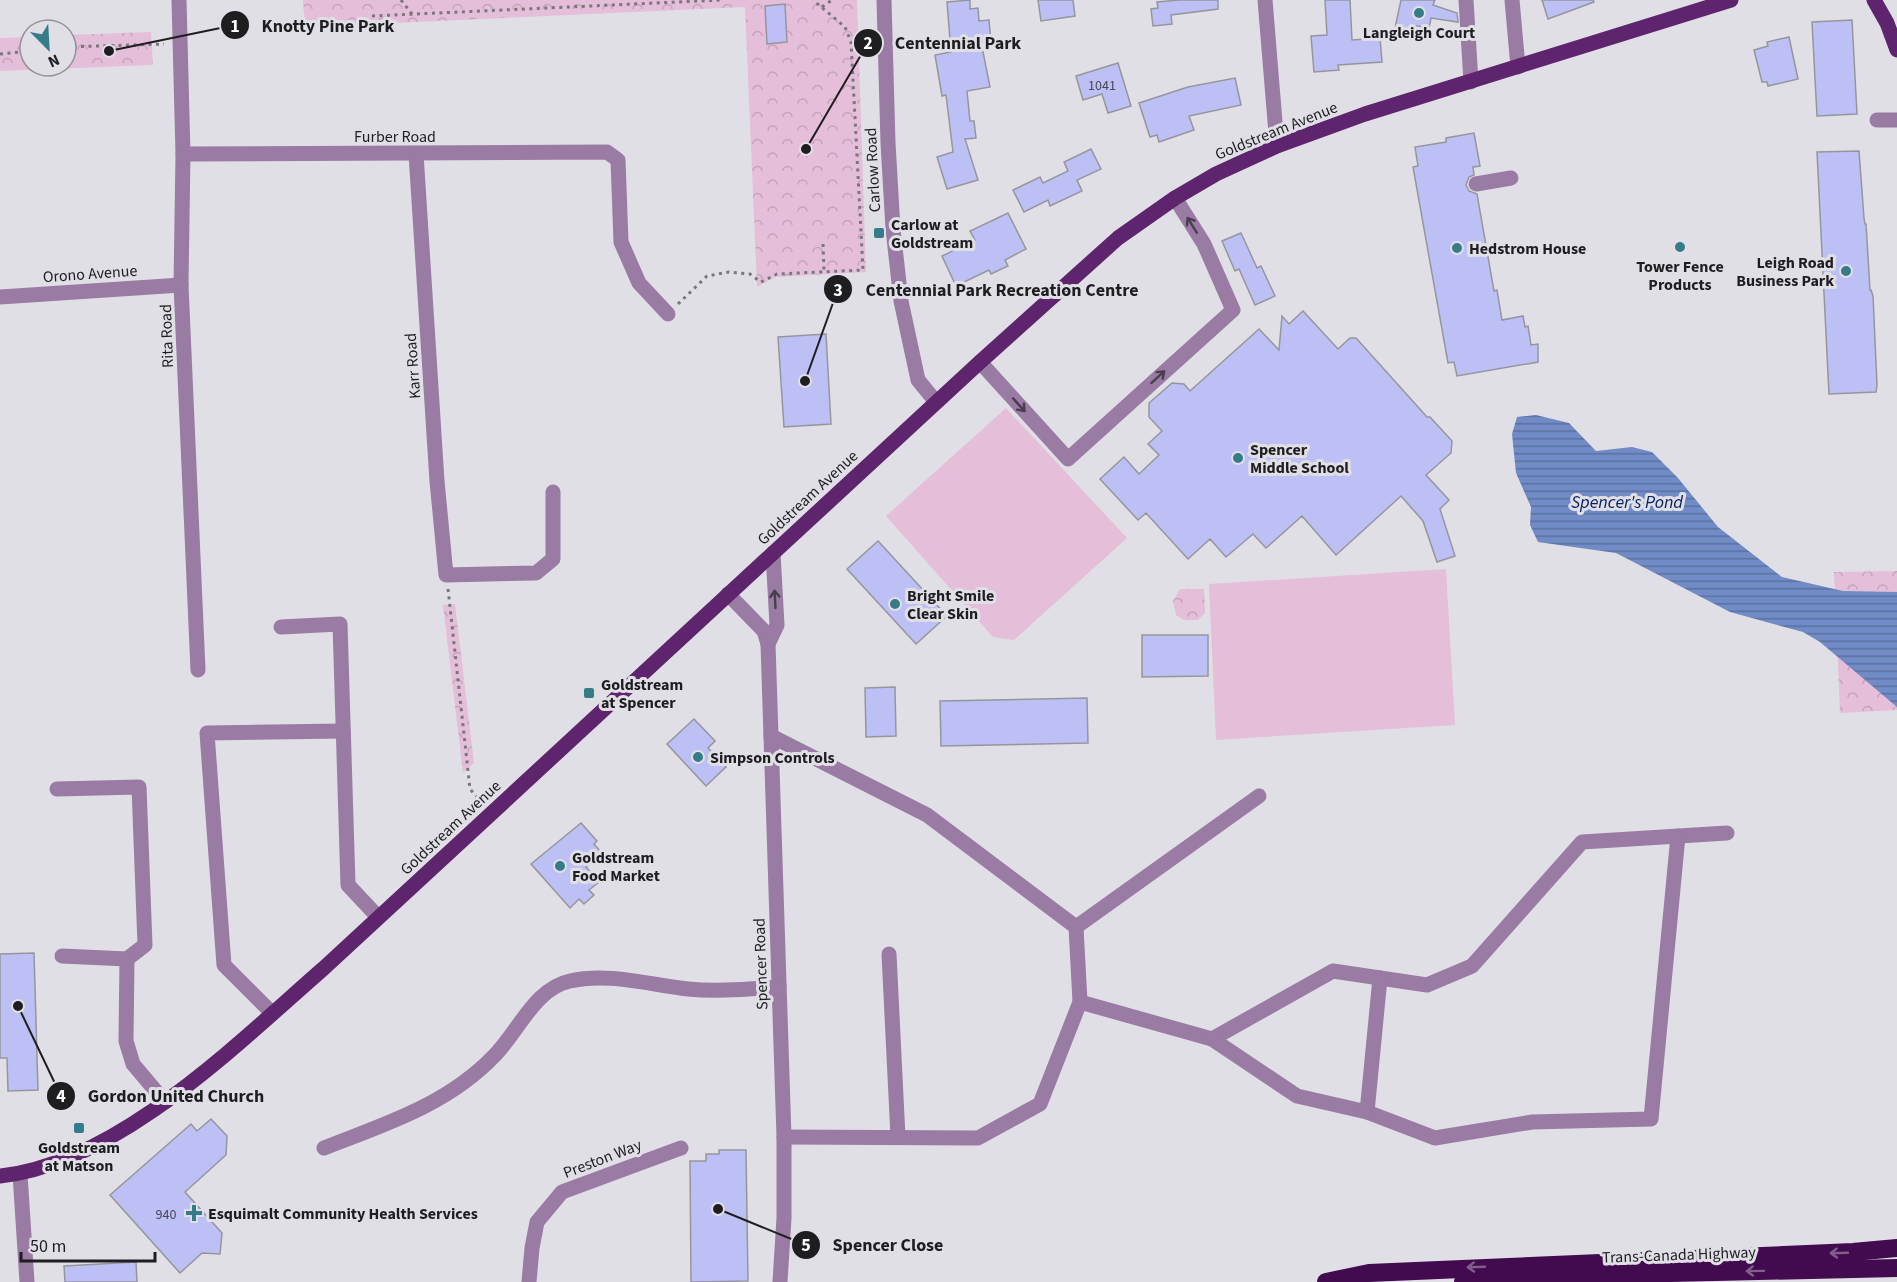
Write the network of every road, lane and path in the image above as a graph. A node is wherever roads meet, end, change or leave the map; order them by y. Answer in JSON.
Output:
{"nodes":[{"id":1,"x":179,"y":0,"type":"edge"},
{"id":2,"x":400,"y":0,"type":"edge"},
{"id":3,"x":721,"y":0,"type":"edge"},
{"id":4,"x":813,"y":0,"type":"edge"},
{"id":5,"x":832,"y":0,"type":"edge"},
{"id":6,"x":884,"y":0,"type":"edge"},
{"id":7,"x":1265,"y":0,"type":"edge"},
{"id":8,"x":1466,"y":0,"type":"edge"},
{"id":9,"x":1512,"y":0,"type":"edge"},
{"id":10,"x":1731,"y":0,"type":"edge"},
{"id":11,"x":1874,"y":0,"type":"edge"},
{"id":12,"x":822,"y":7,"type":"junction"},
{"id":13,"x":412,"y":14,"type":"junction"},
{"id":14,"x":372,"y":16,"type":"dead end"},
{"id":15,"x":180,"y":42,"type":"junction"},
{"id":16,"x":78,"y":47,"type":"edge"},
{"id":17,"x":1897,"y":50,"type":"edge"},
{"id":18,"x":18,"y":52,"type":"edge"},
{"id":19,"x":0,"y":54,"type":"edge"},
{"id":20,"x":1518,"y":67,"type":"junction"},
{"id":21,"x":1471,"y":82,"type":"junction"},
{"id":22,"x":1877,"y":120,"type":"dead end"},
{"id":23,"x":1897,"y":120,"type":"edge"},
{"id":24,"x":1277,"y":146,"type":"junction"},
{"id":25,"x":183,"y":154,"type":"junction"},
{"id":26,"x":416,"y":154,"type":"junction"},
{"id":27,"x":1511,"y":178,"type":"dead end"},
{"id":28,"x":1476,"y":184,"type":"dead end"},
{"id":29,"x":1175,"y":198,"type":"junction"},
{"id":30,"x":823,"y":244,"type":"dead end"},
{"id":31,"x":824,"y":271,"type":"junction"},
{"id":32,"x":181,"y":285,"type":"junction"},
{"id":33,"x":0,"y":297,"type":"edge"},
{"id":34,"x":668,"y":314,"type":"joint"},
{"id":35,"x":980,"y":362,"type":"junction"},
{"id":36,"x":936,"y":402,"type":"junction"},
{"id":37,"x":553,"y":492,"type":"dead end"},
{"id":38,"x":773,"y":553,"type":"junction"},
{"id":39,"x":446,"y":575,"type":"junction"},
{"id":40,"x":728,"y":594,"type":"junction"},
{"id":41,"x":281,"y":627,"type":"dead end"},
{"id":42,"x":768,"y":644,"type":"junction"},
{"id":43,"x":198,"y":670,"type":"dead end"},
{"id":44,"x":343,"y":731,"type":"junction"},
{"id":45,"x":771,"y":736,"type":"junction"},
{"id":46,"x":57,"y":789,"type":"dead end"},
{"id":47,"x":1259,"y":796,"type":"dead end"},
{"id":48,"x":477,"y":797,"type":"dead end"},
{"id":49,"x":1727,"y":833,"type":"dead end"},
{"id":50,"x":1678,"y":836,"type":"junction"},
{"id":51,"x":378,"y":917,"type":"junction"},
{"id":52,"x":1076,"y":927,"type":"junction"},
{"id":53,"x":889,"y":954,"type":"dead end"},
{"id":54,"x":62,"y":956,"type":"dead end"},
{"id":55,"x":127,"y":958,"type":"junction"},
{"id":56,"x":1380,"y":978,"type":"junction"},
{"id":57,"x":779,"y":987,"type":"junction"},
{"id":58,"x":1080,"y":1002,"type":"junction"},
{"id":59,"x":272,"y":1013,"type":"junction"},
{"id":60,"x":1212,"y":1039,"type":"junction"},
{"id":61,"x":165,"y":1102,"type":"junction"},
{"id":62,"x":1367,"y":1112,"type":"junction"},
{"id":63,"x":784,"y":1137,"type":"junction"},
{"id":64,"x":898,"y":1137,"type":"junction"},
{"id":65,"x":324,"y":1148,"type":"dead end"},
{"id":66,"x":681,"y":1148,"type":"dead end"},
{"id":67,"x":20,"y":1174,"type":"junction"},
{"id":68,"x":0,"y":1176,"type":"edge"},
{"id":69,"x":1897,"y":1248,"type":"edge"},
{"id":70,"x":1897,"y":1268,"type":"edge"},
{"id":71,"x":27,"y":1282,"type":"edge"},
{"id":72,"x":529,"y":1282,"type":"edge"},
{"id":73,"x":780,"y":1282,"type":"edge"},
{"id":74,"x":1326,"y":1282,"type":"edge"},
{"id":75,"x":1463,"y":1282,"type":"edge"}],
"edges":[{"from":1,"to":15,"type":"street","name":"Rita Road"},
{"from":2,"to":13,"type":"path"},
{"from":3,"to":13,"type":"path"},
{"from":4,"to":12,"type":"path"},
{"from":5,"to":12,"type":"path"},
{"from":6,"to":36,"type":"street","name":"Carlow Road"},
{"from":7,"to":24,"type":"street"},
{"from":8,"to":21,"type":"street"},
{"from":9,"to":20,"type":"street"},
{"from":10,"to":20,"type":"main road","name":"Goldstream Avenue"},
{"from":11,"to":17,"type":"main road"},
{"from":12,"to":31,"type":"path"},
{"from":13,"to":14,"type":"path"},
{"from":15,"to":16,"type":"path"},
{"from":15,"to":25,"type":"street","name":"Rita Road"},
{"from":18,"to":19,"type":"path"},
{"from":20,"to":21,"type":"main road","name":"Goldstream Avenue"},
{"from":21,"to":24,"type":"main road","name":"Goldstream Avenue"},
{"from":22,"to":23,"type":"street"},
{"from":24,"to":29,"type":"main road","name":"Goldstream Avenue"},
{"from":25,"to":26,"type":"street","name":"Furber Road"},
{"from":25,"to":32,"type":"street","name":"Rita Road"},
{"from":26,"to":34,"type":"street","name":"Furber Road"},
{"from":26,"to":39,"type":"street","name":"Karr Road"},
{"from":27,"to":28,"type":"street"},
{"from":29,"to":35,"type":"main road","name":"Goldstream Avenue"},
{"from":35,"to":29,"type":"street","one_way":true},
{"from":30,"to":31,"type":"path"},
{"from":31,"to":34,"type":"path"},
{"from":32,"to":33,"type":"street","name":"Orono Avenue"},
{"from":32,"to":43,"type":"street","name":"Rita Road"},
{"from":35,"to":36,"type":"main road","name":"Goldstream Avenue"},
{"from":36,"to":38,"type":"main road","name":"Goldstream Avenue"},
{"from":37,"to":39,"type":"street"},
{"from":38,"to":40,"type":"main road","name":"Goldstream Avenue"},
{"from":42,"to":38,"type":"street","name":"Spencer Road","one_way":true},
{"from":39,"to":48,"type":"path"},
{"from":40,"to":42,"type":"street"},
{"from":40,"to":51,"type":"main road","name":"Goldstream Avenue"},
{"from":41,"to":44,"type":"street"},
{"from":42,"to":45,"type":"street","name":"Spencer Road"},
{"from":44,"to":51,"type":"street"},
{"from":44,"to":59,"type":"street"},
{"from":45,"to":52,"type":"street"},
{"from":45,"to":57,"type":"street","name":"Spencer Road"},
{"from":46,"to":55,"type":"street"},
{"from":47,"to":52,"type":"street"},
{"from":49,"to":50,"type":"street"},
{"from":50,"to":56,"type":"street"},
{"from":50,"to":62,"type":"street"},
{"from":51,"to":59,"type":"main road","name":"Goldstream Avenue"},
{"from":52,"to":58,"type":"street"},
{"from":53,"to":64,"type":"street"},
{"from":54,"to":55,"type":"street"},
{"from":55,"to":61,"type":"street"},
{"from":56,"to":60,"type":"street"},
{"from":56,"to":62,"type":"street"},
{"from":57,"to":63,"type":"street","name":"Spencer Road"},
{"from":57,"to":65,"type":"street"},
{"from":58,"to":60,"type":"street"},
{"from":58,"to":64,"type":"street"},
{"from":59,"to":61,"type":"main road","name":"Goldstream Avenue"},
{"from":60,"to":62,"type":"street"},
{"from":61,"to":67,"type":"main road","name":"Goldstream Avenue"},
{"from":63,"to":64,"type":"street"},
{"from":63,"to":73,"type":"street","name":"Spencer Road"},
{"from":66,"to":72,"type":"street","name":"Preston Way"},
{"from":67,"to":68,"type":"main road","name":"Goldstream Avenue"},
{"from":67,"to":71,"type":"street"},
{"from":69,"to":74,"type":"highway","one_way":true},
{"from":70,"to":75,"type":"highway","name":"Trans-Canada Highway","one_way":true}]}
